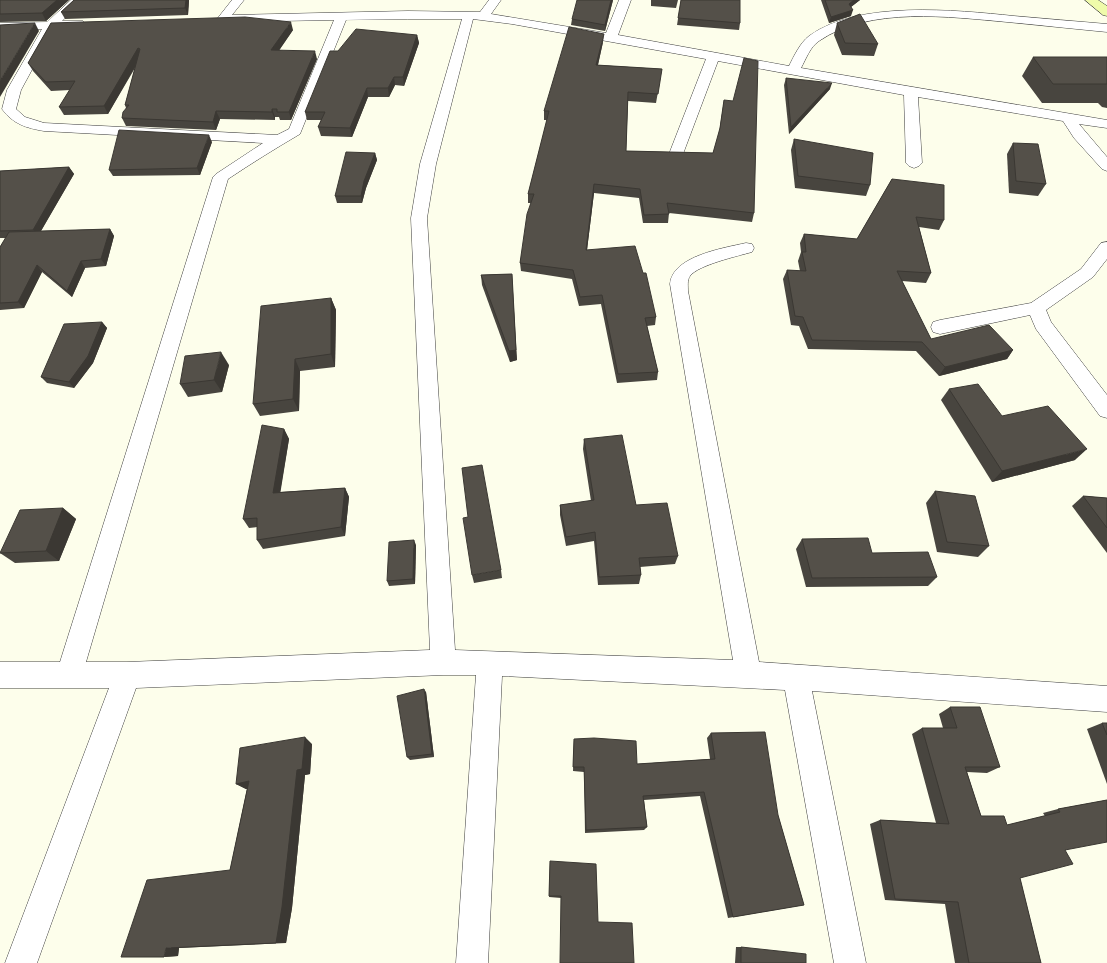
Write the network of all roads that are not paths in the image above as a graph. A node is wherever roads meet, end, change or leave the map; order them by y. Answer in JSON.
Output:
{"nodes":[{"id":1,"x":78,"y":0,"type":"edge"},
{"id":2,"x":238,"y":0,"type":"edge"},
{"id":3,"x":495,"y":0,"type":"edge"},
{"id":4,"x":625,"y":0,"type":"edge"},
{"id":5,"x":1091,"y":0,"type":"edge"},
{"id":6,"x":913,"y":2,"type":"dead end"},
{"id":7,"x":1107,"y":12,"type":"edge"},
{"id":8,"x":946,"y":13,"type":"junction"},
{"id":9,"x":476,"y":16,"type":"junction"},
{"id":10,"x":341,"y":17,"type":"junction"},
{"id":11,"x":208,"y":19,"type":"edge"},
{"id":12,"x":223,"y":19,"type":"junction"},
{"id":13,"x":89,"y":24,"type":"edge"},
{"id":14,"x":50,"y":26,"type":"junction"},
{"id":15,"x":0,"y":27,"type":"edge"},
{"id":16,"x":1107,"y":28,"type":"edge"},
{"id":17,"x":611,"y":37,"type":"junction"},
{"id":18,"x":714,"y":56,"type":"junction"},
{"id":19,"x":793,"y":70,"type":"junction"},
{"id":20,"x":911,"y":92,"type":"junction"},
{"id":21,"x":1067,"y":117,"type":"junction"},
{"id":22,"x":1107,"y":124,"type":"edge"},
{"id":23,"x":282,"y":140,"type":"junction"},
{"id":24,"x":676,"y":154,"type":"edge"},
{"id":25,"x":914,"y":163,"type":"dead end"},
{"id":26,"x":1107,"y":166,"type":"edge"},
{"id":27,"x":1107,"y":247,"type":"edge"},
{"id":28,"x":746,"y":248,"type":"dead end"},
{"id":29,"x":1036,"y":308,"type":"junction"},
{"id":30,"x":940,"y":327,"type":"dead end"},
{"id":31,"x":1107,"y":410,"type":"edge"},
{"id":32,"x":444,"y":662,"type":"junction"},
{"id":33,"x":490,"y":663,"type":"junction"},
{"id":34,"x":0,"y":674,"type":"edge"},
{"id":35,"x":69,"y":674,"type":"junction"},
{"id":36,"x":127,"y":674,"type":"junction"},
{"id":37,"x":748,"y":674,"type":"junction"},
{"id":38,"x":796,"y":678,"type":"junction"},
{"id":39,"x":1107,"y":699,"type":"edge"},
{"id":40,"x":21,"y":963,"type":"edge"},
{"id":41,"x":472,"y":963,"type":"edge"},
{"id":42,"x":850,"y":963,"type":"edge"}],
"edges":[{"from":1,"to":14,"type":"street"},
{"from":2,"to":12,"type":"street"},
{"from":3,"to":9,"type":"street"},
{"from":4,"to":17,"type":"street"},
{"from":5,"to":7,"type":"street"},
{"from":6,"to":8,"type":"street"},
{"from":8,"to":16,"type":"street"},
{"from":8,"to":19,"type":"street"},
{"from":9,"to":10,"type":"street"},
{"from":9,"to":17,"type":"street"},
{"from":9,"to":32,"type":"street"},
{"from":10,"to":12,"type":"street"},
{"from":10,"to":23,"type":"street"},
{"from":11,"to":12,"type":"street"},
{"from":13,"to":14,"type":"street"},
{"from":14,"to":15,"type":"street"},
{"from":14,"to":23,"type":"street"},
{"from":17,"to":18,"type":"street"},
{"from":18,"to":19,"type":"street"},
{"from":18,"to":24,"type":"street"},
{"from":19,"to":20,"type":"street"},
{"from":20,"to":21,"type":"street"},
{"from":20,"to":25,"type":"street"},
{"from":21,"to":22,"type":"street"},
{"from":21,"to":26,"type":"street"},
{"from":23,"to":35,"type":"street"},
{"from":27,"to":29,"type":"street"},
{"from":28,"to":37,"type":"street"},
{"from":29,"to":30,"type":"street"},
{"from":29,"to":31,"type":"street"},
{"from":32,"to":33,"type":"street"},
{"from":32,"to":36,"type":"street"},
{"from":33,"to":37,"type":"street"},
{"from":33,"to":41,"type":"street"},
{"from":34,"to":35,"type":"street"},
{"from":35,"to":36,"type":"street"},
{"from":36,"to":40,"type":"street"},
{"from":37,"to":38,"type":"street"},
{"from":38,"to":39,"type":"street"},
{"from":38,"to":42,"type":"street"}]}
